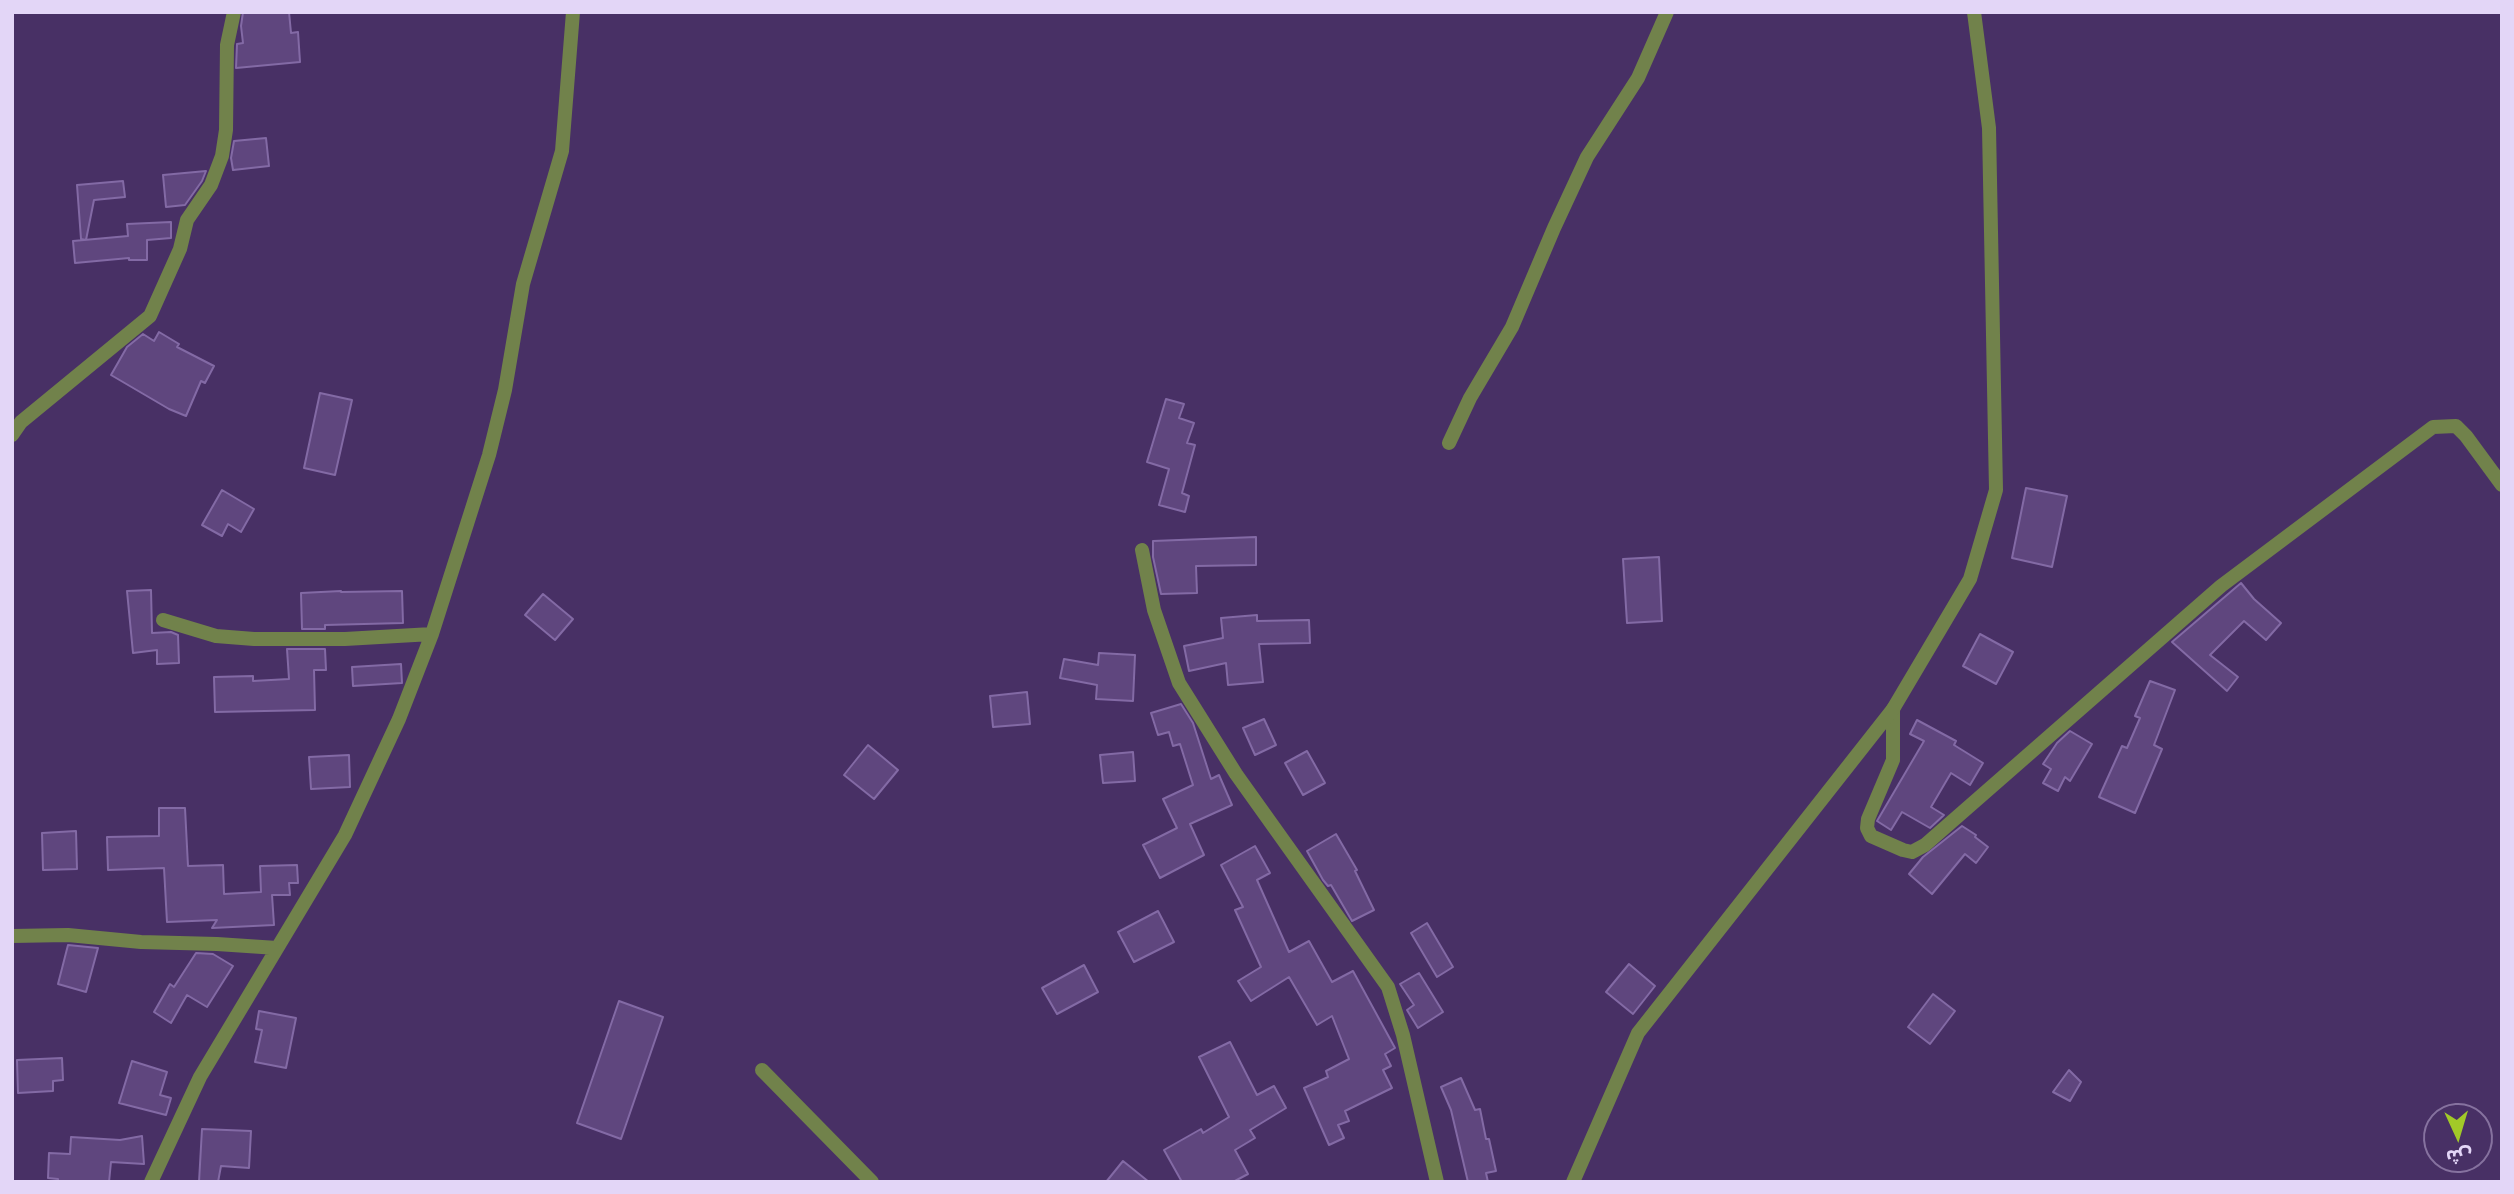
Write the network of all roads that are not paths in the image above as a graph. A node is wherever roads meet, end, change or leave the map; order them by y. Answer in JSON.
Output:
{"nodes":[{"id":1,"x":234,"y":12,"type":"edge"},
{"id":2,"x":573,"y":12,"type":"edge"},
{"id":3,"x":1667,"y":12,"type":"edge"},
{"id":4,"x":1974,"y":12,"type":"edge"},
{"id":5,"x":12,"y":435,"type":"edge"},
{"id":6,"x":1449,"y":443,"type":"dead end"},
{"id":7,"x":2502,"y":485,"type":"edge"},
{"id":8,"x":1142,"y":550,"type":"dead end"},
{"id":9,"x":163,"y":620,"type":"dead end"},
{"id":10,"x":432,"y":634,"type":"junction"},
{"id":11,"x":1893,"y":709,"type":"junction"},
{"id":12,"x":12,"y":936,"type":"edge"},
{"id":13,"x":277,"y":948,"type":"junction"},
{"id":14,"x":762,"y":1070,"type":"dead end"},
{"id":15,"x":151,"y":1182,"type":"edge"},
{"id":16,"x":872,"y":1182,"type":"edge"},
{"id":17,"x":1437,"y":1182,"type":"edge"},
{"id":18,"x":1573,"y":1182,"type":"edge"}],
"edges":[{"from":1,"to":5,"type":"street"},
{"from":2,"to":10,"type":"street"},
{"from":3,"to":6,"type":"street"},
{"from":4,"to":11,"type":"street"},
{"from":7,"to":11,"type":"street"},
{"from":8,"to":17,"type":"street"},
{"from":9,"to":10,"type":"street"},
{"from":10,"to":13,"type":"street"},
{"from":11,"to":18,"type":"street"},
{"from":12,"to":13,"type":"street"},
{"from":13,"to":15,"type":"street"},
{"from":14,"to":16,"type":"street"}]}
